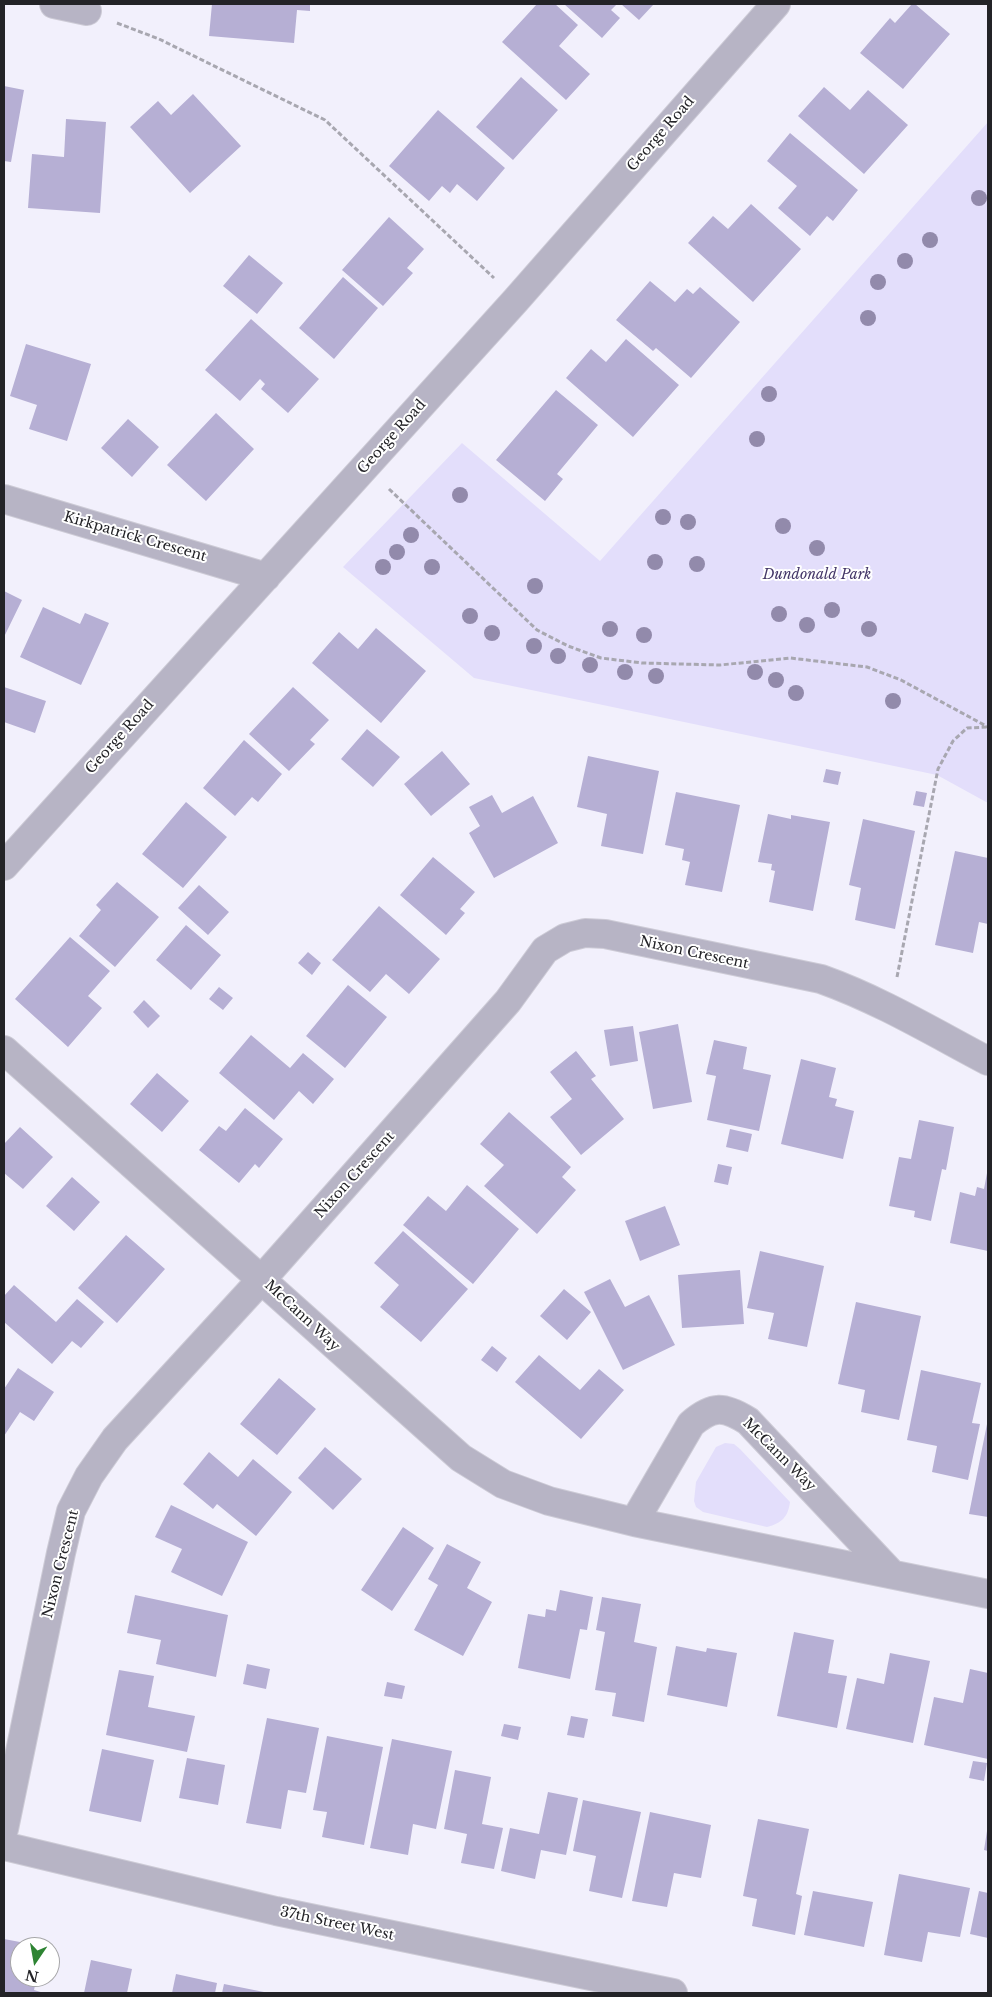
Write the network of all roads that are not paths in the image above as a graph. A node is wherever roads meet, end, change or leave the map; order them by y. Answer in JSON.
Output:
{"nodes":[{"id":1,"x":54,"y":4,"type":"edge"},
{"id":2,"x":776,"y":4,"type":"edge"},
{"id":3,"x":87,"y":11,"type":"road end"},
{"id":4,"x":4,"y":499,"type":"edge"},
{"id":5,"x":266,"y":577,"type":"junction"},
{"id":6,"x":4,"y":866,"type":"edge"},
{"id":7,"x":4,"y":1050,"type":"edge"},
{"id":8,"x":988,"y":1061,"type":"edge"},
{"id":9,"x":262,"y":1279,"type":"junction"},
{"id":10,"x":634,"y":1522,"type":"junction"},
{"id":11,"x":892,"y":1574,"type":"junction"},
{"id":12,"x":988,"y":1594,"type":"edge"},
{"id":13,"x":4,"y":1829,"type":"edge"},
{"id":14,"x":4,"y":1846,"type":"edge"},
{"id":15,"x":673,"y":1993,"type":"edge"}],
"edges":[{"from":1,"to":3,"type":"street"},
{"from":2,"to":5,"type":"street","name":"George Road"},
{"from":4,"to":5,"type":"street","name":"Kirkpatrick Crescent"},
{"from":5,"to":6,"type":"street","name":"George Road"},
{"from":7,"to":9,"type":"street","name":"McCann Way"},
{"from":8,"to":9,"type":"street","name":"Nixon Crescent"},
{"from":9,"to":10,"type":"street","name":"McCann Way"},
{"from":9,"to":13,"type":"street","name":"Nixon Crescent"},
{"from":10,"to":11,"type":"street","name":"McCann Way"},
{"from":10,"to":11,"type":"street","name":"McCann Way"},
{"from":11,"to":12,"type":"street","name":"McCann Way"},
{"from":14,"to":15,"type":"street","name":"37th Street West"}]}
